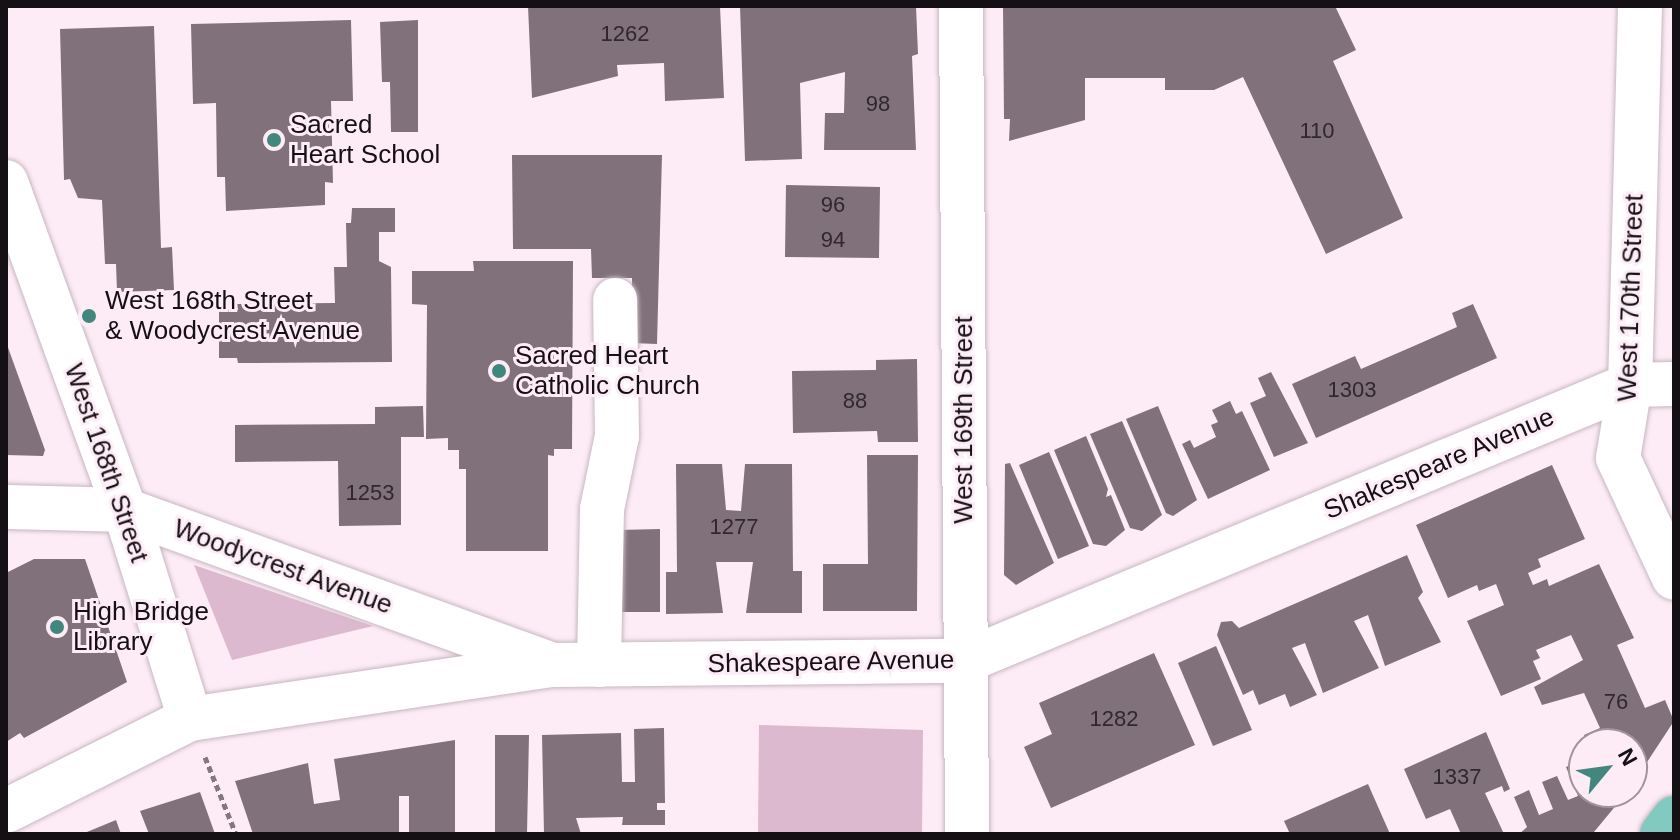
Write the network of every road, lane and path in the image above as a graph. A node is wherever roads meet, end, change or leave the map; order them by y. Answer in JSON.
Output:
{"nodes":[{"id":1,"x":961,"y":6,"type":"edge"},
{"id":2,"x":1640,"y":6,"type":"edge"},
{"id":3,"x":6,"y":182,"type":"edge"},
{"id":4,"x":615,"y":300,"type":"dead end"},
{"id":5,"x":1674,"y":384,"type":"edge"},
{"id":6,"x":1630,"y":385,"type":"junction"},
{"id":7,"x":6,"y":507,"type":"edge"},
{"id":8,"x":125,"y":510,"type":"junction"},
{"id":9,"x":1674,"y":578,"type":"edge"},
{"id":10,"x":965,"y":661,"type":"junction"},
{"id":11,"x":553,"y":665,"type":"junction"},
{"id":12,"x":599,"y":665,"type":"junction"},
{"id":13,"x":190,"y":719,"type":"junction"},
{"id":14,"x":6,"y":811,"type":"edge"},
{"id":15,"x":1674,"y":818,"type":"edge"},
{"id":16,"x":236,"y":834,"type":"edge"},
{"id":17,"x":967,"y":834,"type":"edge"},
{"id":18,"x":1662,"y":834,"type":"edge"}],
"edges":[{"from":1,"to":10,"type":"street","name":"West 169th Street"},
{"from":2,"to":6,"type":"street","name":"West 170th Street"},
{"from":3,"to":8,"type":"street","name":"West 168th Street"},
{"from":4,"to":12,"type":"street"},
{"from":5,"to":6,"type":"street","name":"Shakespeare Avenue"},
{"from":6,"to":9,"type":"street","name":"West 170th Street"},
{"from":6,"to":10,"type":"street","name":"Shakespeare Avenue"},
{"from":7,"to":8,"type":"street","name":"Woodycrest Avenue"},
{"from":8,"to":11,"type":"street","name":"Woodycrest Avenue"},
{"from":8,"to":13,"type":"street","name":"West 168th Street"},
{"from":10,"to":12,"type":"street","name":"Shakespeare Avenue"},
{"from":10,"to":17,"type":"street","name":"West 169th Street"},
{"from":11,"to":12,"type":"street","name":"Shakespeare Avenue"},
{"from":11,"to":13,"type":"street","name":"Shakespeare Avenue"},
{"from":13,"to":14,"type":"street","name":"Shakespeare Avenue"},
{"from":13,"to":16,"type":"path"},
{"from":15,"to":18,"type":"main road"}]}
